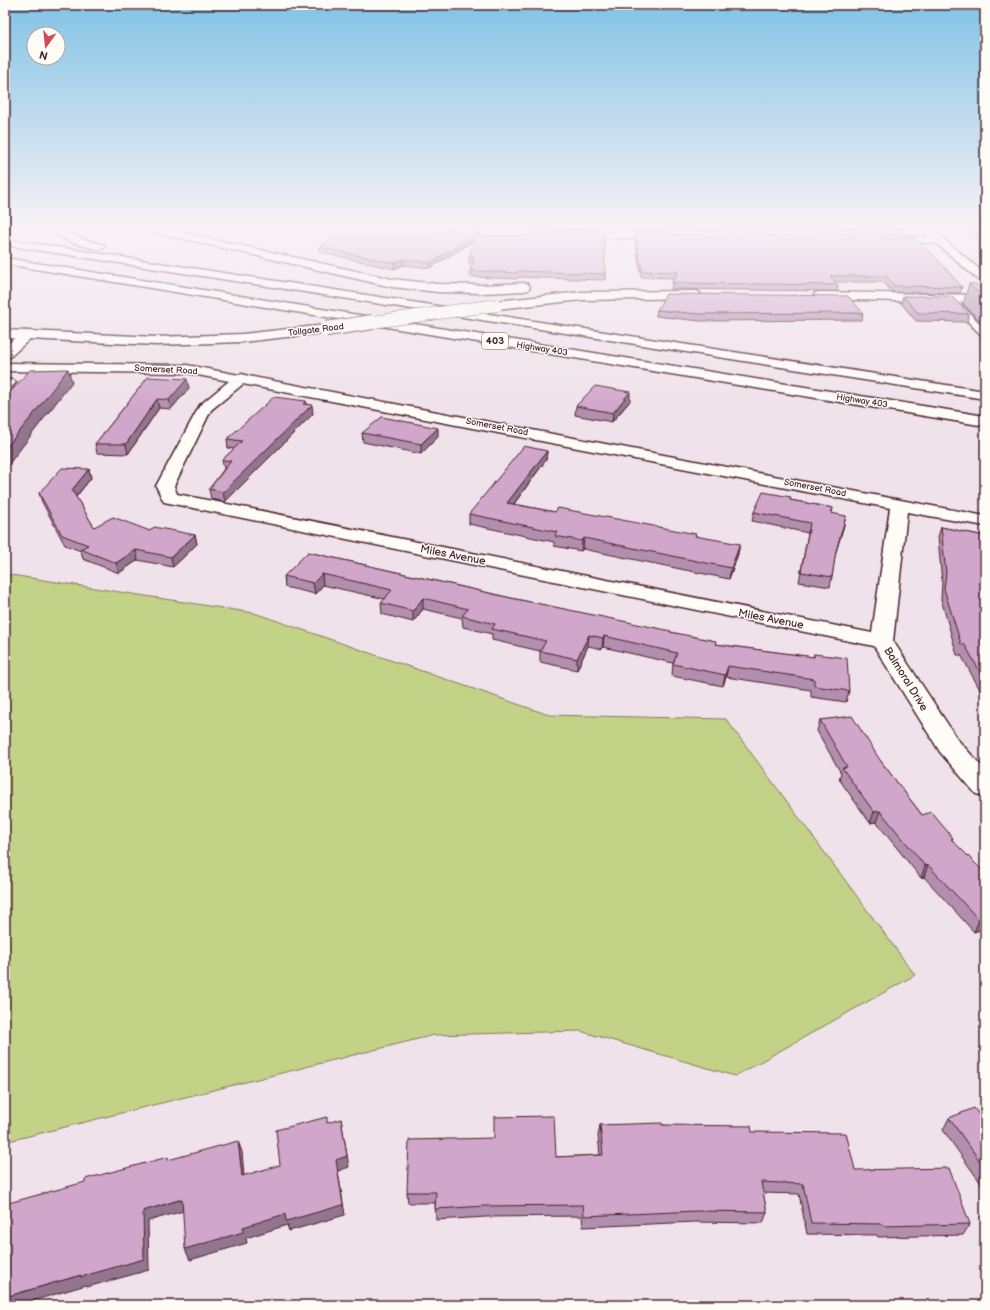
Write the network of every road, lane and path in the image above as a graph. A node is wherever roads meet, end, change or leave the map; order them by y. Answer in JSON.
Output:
{"nodes":[{"id":1,"x":177,"y":289,"type":"edge"},
{"id":2,"x":301,"y":289,"type":"edge"},
{"id":3,"x":705,"y":295,"type":"edge"},
{"id":4,"x":807,"y":296,"type":"edge"},
{"id":5,"x":950,"y":298,"type":"junction"},
{"id":6,"x":985,"y":299,"type":"edge"},
{"id":7,"x":5,"y":334,"type":"edge"},
{"id":8,"x":985,"y":334,"type":"edge"},
{"id":9,"x":26,"y":335,"type":"junction"},
{"id":10,"x":5,"y":354,"type":"edge"},
{"id":11,"x":5,"y":367,"type":"edge"},
{"id":12,"x":242,"y":378,"type":"junction"},
{"id":13,"x":985,"y":395,"type":"edge"},
{"id":14,"x":985,"y":421,"type":"edge"},
{"id":15,"x":899,"y":504,"type":"junction"},
{"id":16,"x":985,"y":521,"type":"edge"},
{"id":17,"x":882,"y":641,"type":"junction"},
{"id":18,"x":985,"y":787,"type":"edge"}],
"edges":[{"from":1,"to":14,"type":"main road","name":"Highway 403","number":"403"},
{"from":2,"to":13,"type":"main road","name":"Highway 403","number":"403"},
{"from":3,"to":9,"type":"main road","name":"Tollgate Road","bridge":true},
{"from":4,"to":5,"type":"main road"},
{"from":5,"to":6,"type":"main road"},
{"from":5,"to":8,"type":"lane"},
{"from":7,"to":9,"type":"main road","name":"Tollgate Road"},
{"from":9,"to":10,"type":"main road"},
{"from":11,"to":12,"type":"main road","name":"Somerset Road"},
{"from":12,"to":15,"type":"main road","name":"Somerset Road"},
{"from":12,"to":17,"type":"main road","name":"Miles Avenue"},
{"from":15,"to":16,"type":"main road","name":"Somerset Road"},
{"from":15,"to":17,"type":"main road","name":"Balmoral Drive"},
{"from":17,"to":18,"type":"main road","name":"Balmoral Drive"}]}
